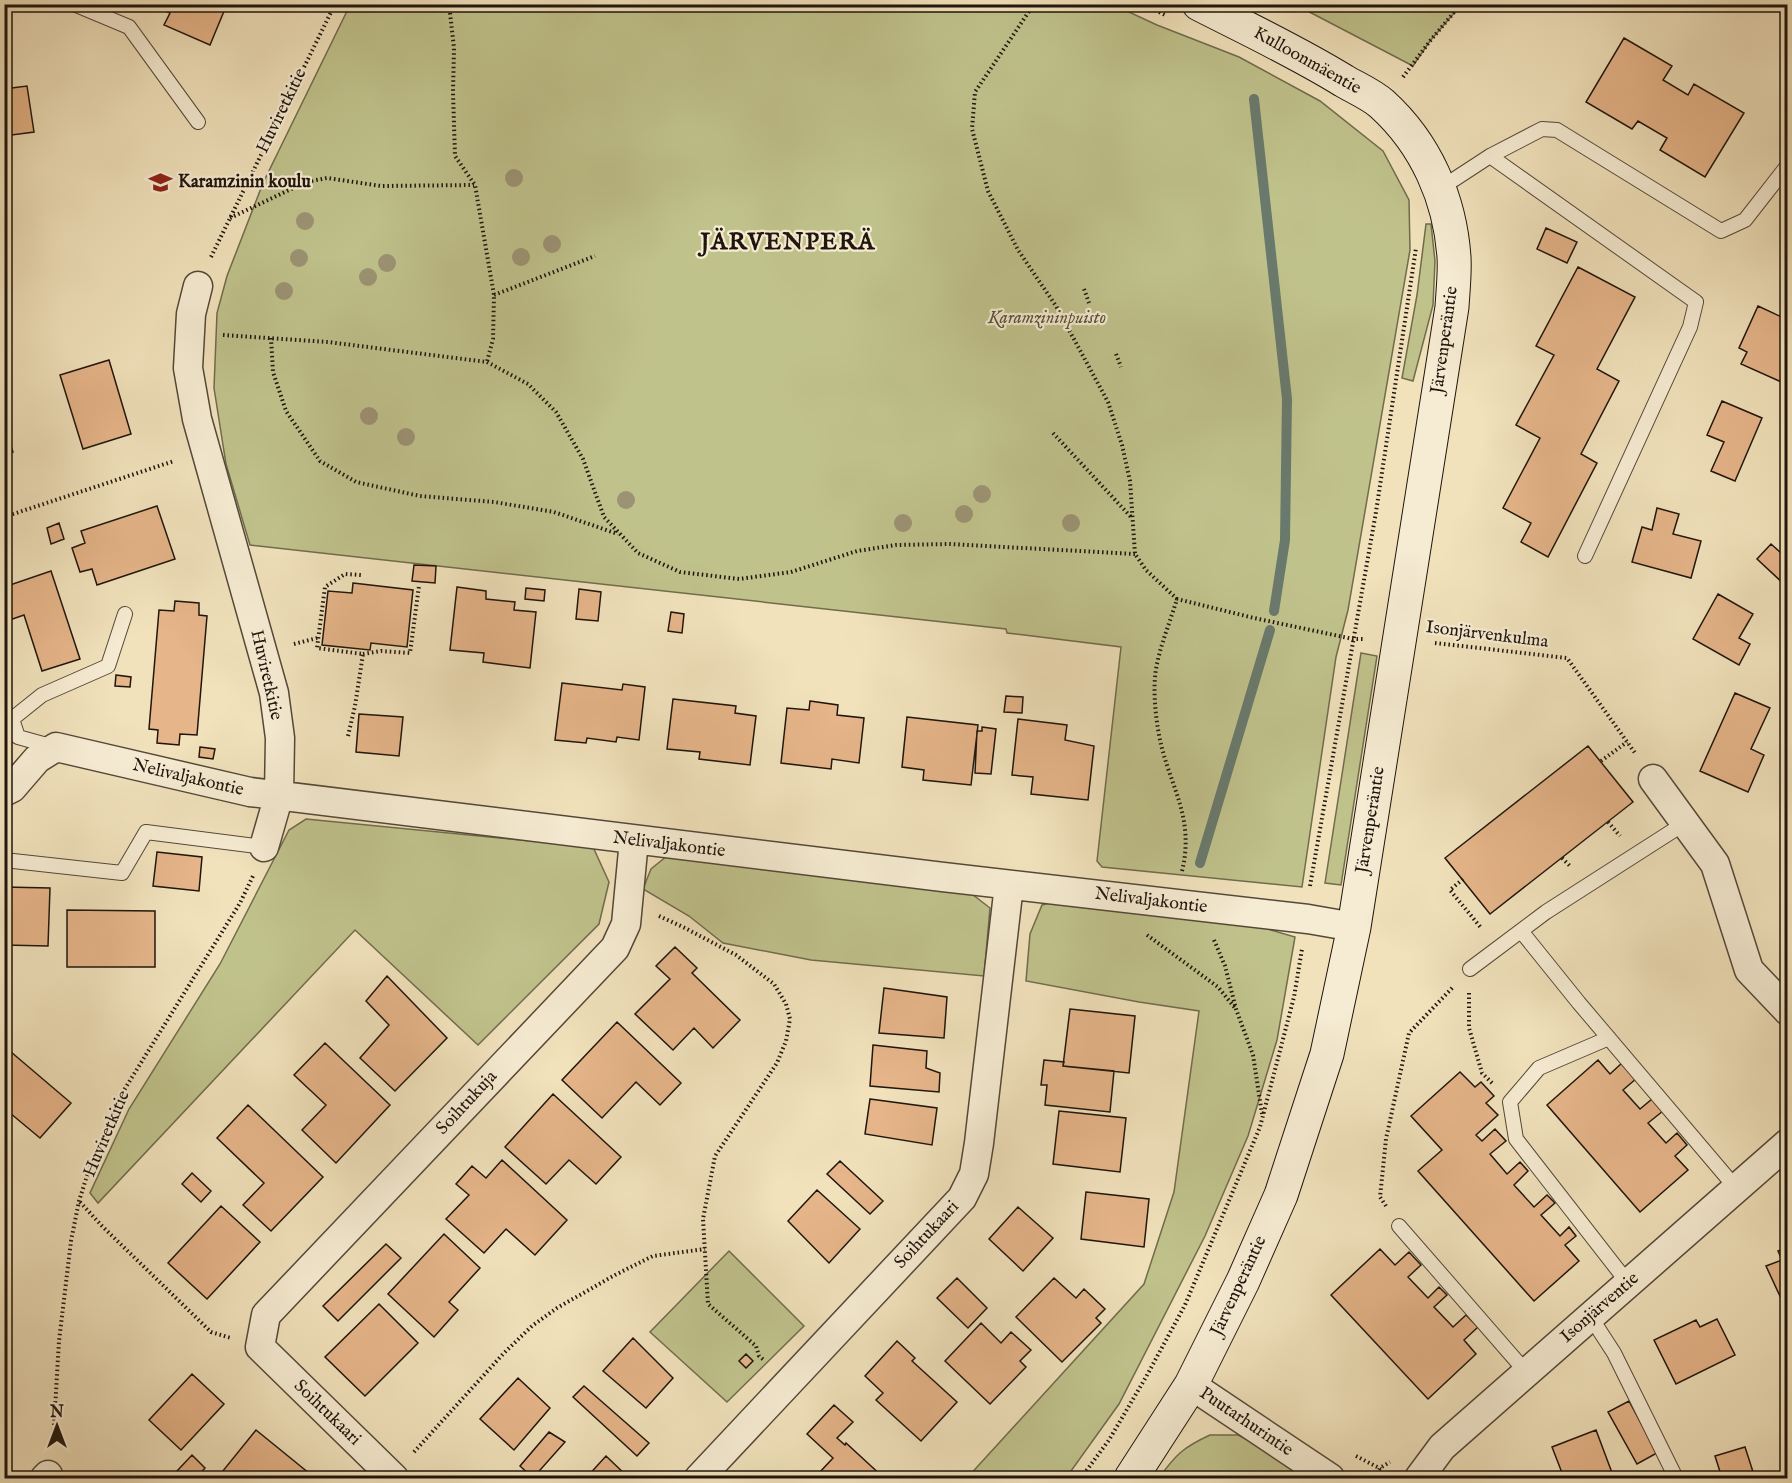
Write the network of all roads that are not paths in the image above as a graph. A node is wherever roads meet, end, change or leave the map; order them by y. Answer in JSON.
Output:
{"nodes":[{"id":1,"x":74,"y":4,"type":"edge"},
{"id":2,"x":1187,"y":13,"type":"edge"},
{"id":3,"x":198,"y":122,"type":"dead end"},
{"id":4,"x":1406,"y":130,"type":"joint"},
{"id":5,"x":1490,"y":156,"type":"junction"},
{"id":6,"x":1788,"y":165,"type":"edge"},
{"id":7,"x":1441,"y":188,"type":"junction"},
{"id":8,"x":198,"y":286,"type":"road end"},
{"id":9,"x":1585,"y":556,"type":"dead end"},
{"id":10,"x":125,"y":614,"type":"dead end"},
{"id":11,"x":18,"y":737,"type":"junction"},
{"id":12,"x":4,"y":744,"type":"edge"},
{"id":13,"x":56,"y":747,"type":"junction"},
{"id":14,"x":1653,"y":778,"type":"road end"},
{"id":15,"x":4,"y":792,"type":"edge"},
{"id":16,"x":279,"y":795,"type":"junction"},
{"id":17,"x":1685,"y":823,"type":"junction"},
{"id":18,"x":634,"y":840,"type":"junction"},
{"id":19,"x":264,"y":848,"type":"joint"},
{"id":20,"x":4,"y":860,"type":"edge"},
{"id":21,"x":1009,"y":885,"type":"junction"},
{"id":22,"x":1354,"y":927,"type":"junction"},
{"id":23,"x":1521,"y":931,"type":"junction"},
{"id":24,"x":1470,"y":969,"type":"road end"},
{"id":25,"x":1788,"y":1011,"type":"edge"},
{"id":26,"x":1609,"y":1038,"type":"junction"},
{"id":27,"x":1788,"y":1143,"type":"edge"},
{"id":28,"x":1736,"y":1188,"type":"junction"},
{"id":29,"x":1400,"y":1226,"type":"road end"},
{"id":30,"x":1628,"y":1283,"type":"junction"},
{"id":31,"x":1590,"y":1316,"type":"junction"},
{"id":32,"x":260,"y":1347,"type":"joint"},
{"id":33,"x":1527,"y":1372,"type":"junction"},
{"id":34,"x":1191,"y":1385,"type":"junction"},
{"id":35,"x":393,"y":1477,"type":"edge"},
{"id":36,"x":699,"y":1479,"type":"edge"},
{"id":37,"x":1131,"y":1479,"type":"edge"},
{"id":38,"x":1330,"y":1479,"type":"edge"},
{"id":39,"x":1419,"y":1479,"type":"edge"},
{"id":40,"x":1676,"y":1479,"type":"edge"}],
"edges":[{"from":1,"to":3,"type":"lane"},
{"from":2,"to":4,"type":"street","name":"Kulloonmäentie"},
{"from":4,"to":7,"type":"street","name":"Järvenperäntie"},
{"from":5,"to":6,"type":"lane"},
{"from":5,"to":7,"type":"lane"},
{"from":5,"to":9,"type":"lane"},
{"from":7,"to":22,"type":"street","name":"Järvenperäntie"},
{"from":8,"to":16,"type":"street","name":"Huviretkitie"},
{"from":10,"to":11,"type":"lane"},
{"from":11,"to":12,"type":"lane"},
{"from":11,"to":13,"type":"lane"},
{"from":13,"to":15,"type":"street"},
{"from":13,"to":16,"type":"street","name":"Nelivaljakontie"},
{"from":14,"to":17,"type":"street"},
{"from":16,"to":18,"type":"street","name":"Nelivaljakontie"},
{"from":16,"to":19,"type":"street","name":"Huviretkitie"},
{"from":17,"to":23,"type":"lane"},
{"from":17,"to":25,"type":"street"},
{"from":18,"to":21,"type":"street","name":"Nelivaljakontie"},
{"from":18,"to":32,"type":"street","name":"Soihtukuja"},
{"from":19,"to":20,"type":"lane"},
{"from":21,"to":22,"type":"street","name":"Nelivaljakontie"},
{"from":21,"to":36,"type":"street","name":"Soihtukaari"},
{"from":22,"to":34,"type":"street","name":"Järvenperäntie"},
{"from":23,"to":24,"type":"lane"},
{"from":23,"to":26,"type":"lane"},
{"from":26,"to":28,"type":"lane"},
{"from":26,"to":30,"type":"lane"},
{"from":27,"to":28,"type":"street","name":"Isonjärventie"},
{"from":28,"to":30,"type":"street","name":"Isonjärventie"},
{"from":29,"to":33,"type":"lane"},
{"from":30,"to":31,"type":"street","name":"Isonjärventie"},
{"from":31,"to":33,"type":"street","name":"Isonjärventie"},
{"from":31,"to":40,"type":"lane"},
{"from":32,"to":35,"type":"street","name":"Soihtukaari"},
{"from":33,"to":39,"type":"street","name":"Isonjärventie"},
{"from":34,"to":37,"type":"street","name":"Järvenperäntie"},
{"from":34,"to":38,"type":"street","name":"Puutarhurintie"}]}
